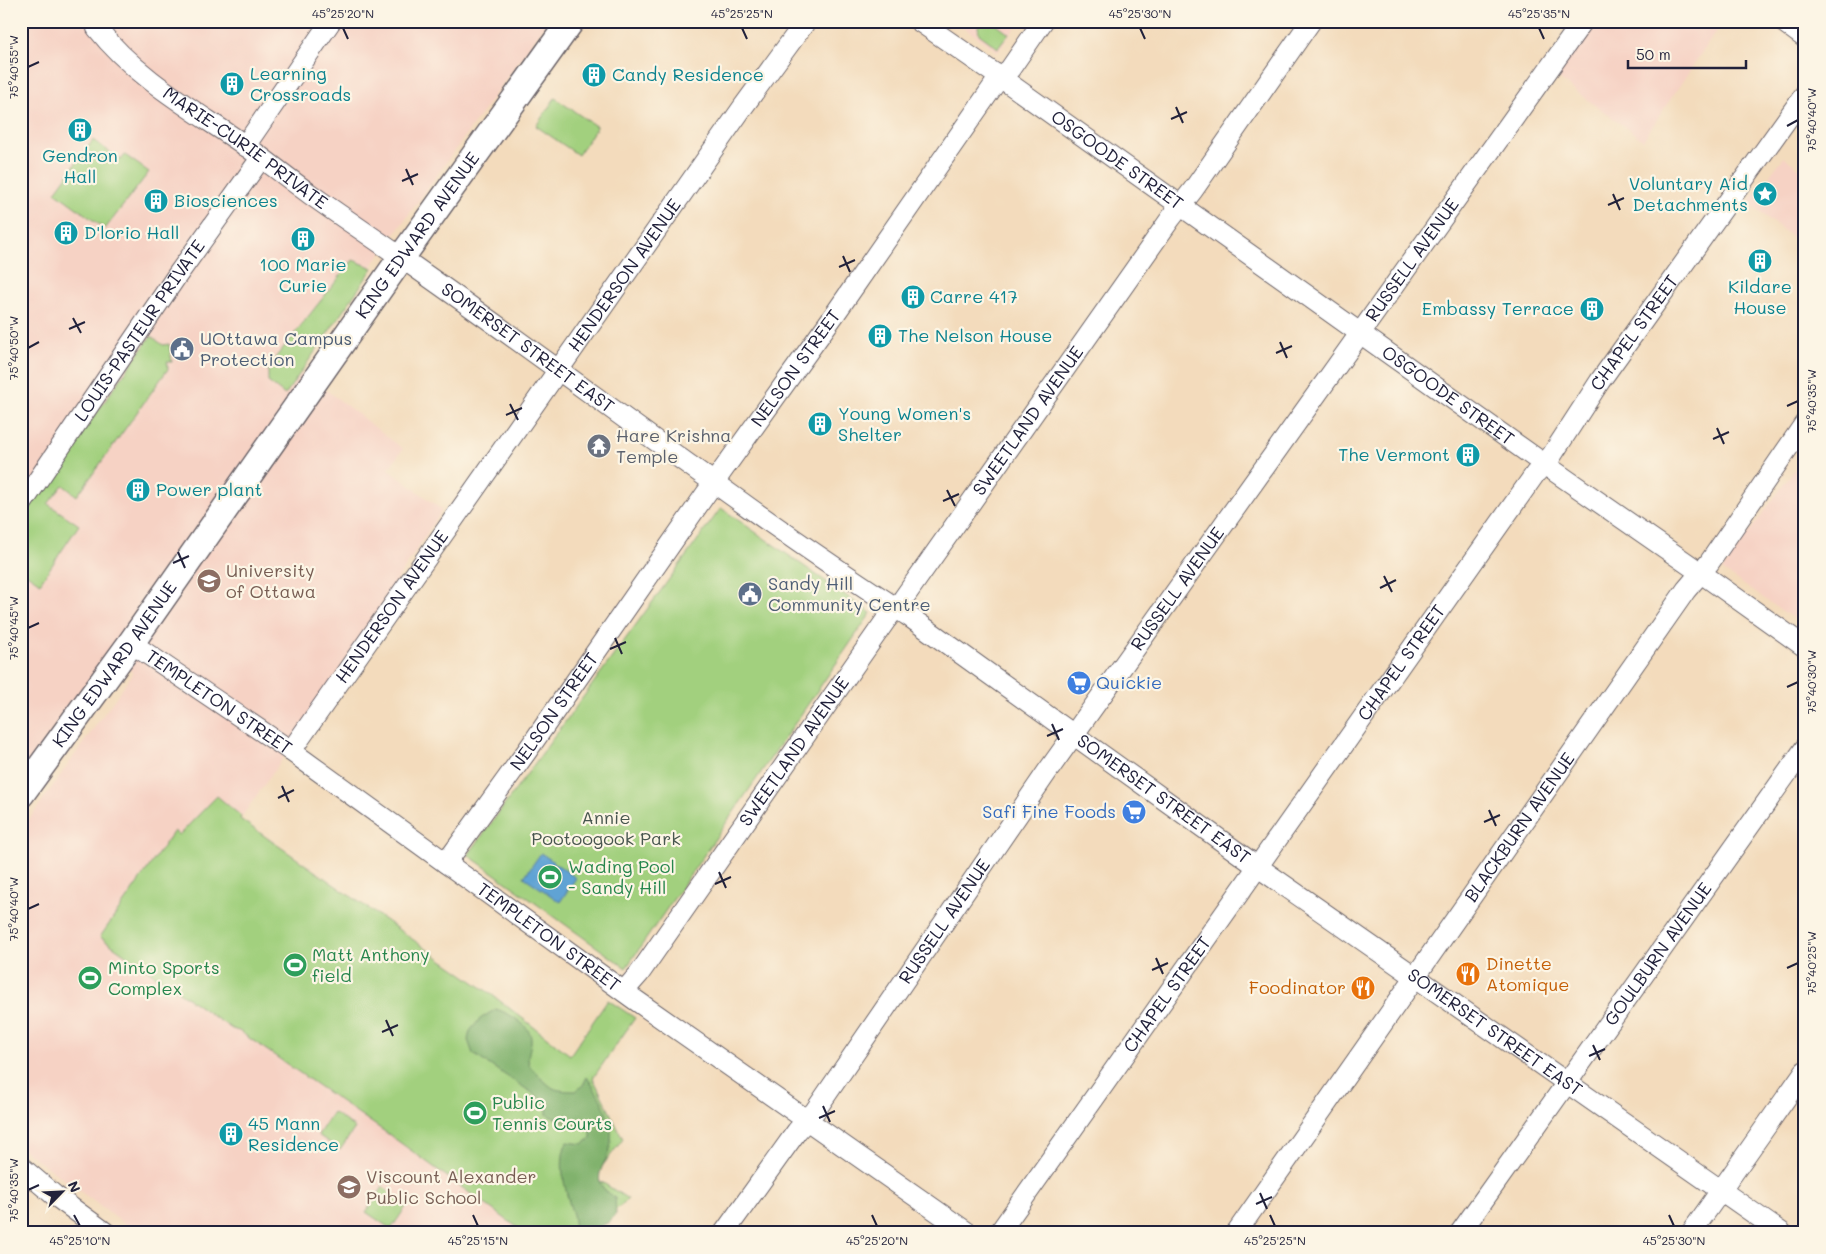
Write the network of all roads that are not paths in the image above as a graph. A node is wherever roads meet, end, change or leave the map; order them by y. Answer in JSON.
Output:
{"nodes":[{"id":1,"x":331,"y":21,"type":"edge"},
{"id":2,"x":572,"y":21,"type":"edge"},
{"id":3,"x":806,"y":21,"type":"edge"},
{"id":4,"x":919,"y":21,"type":"edge"},
{"id":5,"x":1043,"y":21,"type":"edge"},
{"id":6,"x":1311,"y":21,"type":"edge"},
{"id":7,"x":1583,"y":21,"type":"edge"},
{"id":8,"x":1782,"y":21,"type":"edge"},
{"id":9,"x":99,"y":25,"type":"edge"},
{"id":10,"x":1805,"y":38,"type":"edge"},
{"id":11,"x":999,"y":78,"type":"junction"},
{"id":12,"x":1805,"y":94,"type":"edge"},
{"id":13,"x":245,"y":146,"type":"junction"},
{"id":14,"x":261,"y":158,"type":"junction"},
{"id":15,"x":1181,"y":206,"type":"junction"},
{"id":16,"x":402,"y":258,"type":"junction"},
{"id":17,"x":1361,"y":333,"type":"junction"},
{"id":18,"x":559,"y":371,"type":"junction"},
{"id":19,"x":1805,"y":423,"type":"edge"},
{"id":20,"x":1544,"y":464,"type":"junction"},
{"id":21,"x":714,"y":482,"type":"junction"},
{"id":22,"x":21,"y":505,"type":"edge"},
{"id":23,"x":1701,"y":572,"type":"junction"},
{"id":24,"x":896,"y":608,"type":"junction"},
{"id":25,"x":130,"y":643,"type":"junction"},
{"id":26,"x":1805,"y":647,"type":"edge"},
{"id":27,"x":1075,"y":735,"type":"junction"},
{"id":28,"x":1805,"y":748,"type":"edge"},
{"id":29,"x":291,"y":751,"type":"junction"},
{"id":30,"x":21,"y":794,"type":"edge"},
{"id":31,"x":446,"y":863,"type":"junction"},
{"id":32,"x":1258,"y":867,"type":"junction"},
{"id":33,"x":1415,"y":976,"type":"junction"},
{"id":34,"x":624,"y":991,"type":"junction"},
{"id":35,"x":1805,"y":1071,"type":"edge"},
{"id":36,"x":1567,"y":1082,"type":"junction"},
{"id":37,"x":806,"y":1120,"type":"junction"},
{"id":38,"x":21,"y":1168,"type":"edge"},
{"id":39,"x":21,"y":1176,"type":"edge"},
{"id":40,"x":1722,"y":1189,"type":"junction"},
{"id":41,"x":54,"y":1195,"type":"junction"},
{"id":42,"x":106,"y":1233,"type":"edge"},
{"id":43,"x":724,"y":1233,"type":"edge"},
{"id":44,"x":968,"y":1233,"type":"edge"},
{"id":45,"x":999,"y":1233,"type":"edge"},
{"id":46,"x":1236,"y":1233,"type":"edge"},
{"id":47,"x":1460,"y":1233,"type":"edge"},
{"id":48,"x":1691,"y":1233,"type":"edge"},
{"id":49,"x":1782,"y":1233,"type":"edge"}],
"edges":[{"from":1,"to":13,"type":"street"},
{"from":2,"to":16,"type":"main road","name":"KING EDWARD AVENUE"},
{"from":3,"to":18,"type":"street","name":"HENDERSON AVENUE"},
{"from":4,"to":11,"type":"street","name":"OSGOODE STREET"},
{"from":5,"to":11,"type":"street","name":"NELSON STREET"},
{"from":6,"to":15,"type":"street","name":"SWEETLAND AVENUE"},
{"from":7,"to":17,"type":"street","name":"RUSSELL AVENUE"},
{"from":8,"to":10,"type":"street"},
{"from":9,"to":13,"type":"street","name":"MARIE-CURIE PRIVATE"},
{"from":11,"to":15,"type":"street","name":"OSGOODE STREET"},
{"from":11,"to":21,"type":"street","name":"NELSON STREET"},
{"from":12,"to":20,"type":"street","name":"CHAPEL STREET"},
{"from":13,"to":14,"type":"street","name":"MARIE-CURIE PRIVATE"},
{"from":14,"to":16,"type":"street","name":"MARIE-CURIE PRIVATE"},
{"from":14,"to":22,"type":"street","name":"LOUIS-PASTEUR PRIVATE"},
{"from":15,"to":17,"type":"street","name":"OSGOODE STREET"},
{"from":15,"to":24,"type":"street","name":"SWEETLAND AVENUE"},
{"from":16,"to":18,"type":"street","name":"SOMERSET STREET EAST"},
{"from":16,"to":25,"type":"main road","name":"KING EDWARD AVENUE"},
{"from":17,"to":20,"type":"street","name":"OSGOODE STREET"},
{"from":17,"to":27,"type":"street","name":"RUSSELL AVENUE"},
{"from":18,"to":21,"type":"street","name":"SOMERSET STREET EAST"},
{"from":18,"to":29,"type":"street","name":"HENDERSON AVENUE"},
{"from":19,"to":23,"type":"street","name":"BLACKBURN AVENUE"},
{"from":20,"to":23,"type":"street","name":"OSGOODE STREET"},
{"from":20,"to":32,"type":"street","name":"CHAPEL STREET"},
{"from":21,"to":24,"type":"street","name":"SOMERSET STREET EAST"},
{"from":21,"to":31,"type":"street","name":"NELSON STREET"},
{"from":23,"to":26,"type":"street","name":"OSGOODE STREET"},
{"from":23,"to":33,"type":"street","name":"BLACKBURN AVENUE"},
{"from":24,"to":27,"type":"street","name":"SOMERSET STREET EAST"},
{"from":24,"to":34,"type":"street","name":"SWEETLAND AVENUE"},
{"from":25,"to":29,"type":"street","name":"TEMPLETON STREET"},
{"from":25,"to":30,"type":"main road","name":"KING EDWARD AVENUE"},
{"from":27,"to":32,"type":"street","name":"SOMERSET STREET EAST"},
{"from":27,"to":37,"type":"street","name":"RUSSELL AVENUE"},
{"from":28,"to":36,"type":"street","name":"GOULBURN AVENUE"},
{"from":29,"to":31,"type":"street","name":"TEMPLETON STREET"},
{"from":31,"to":34,"type":"street","name":"TEMPLETON STREET"},
{"from":32,"to":33,"type":"street","name":"SOMERSET STREET EAST"},
{"from":32,"to":45,"type":"street","name":"CHAPEL STREET"},
{"from":33,"to":36,"type":"street","name":"SOMERSET STREET EAST"},
{"from":33,"to":46,"type":"street","name":"BLACKBURN AVENUE"},
{"from":34,"to":37,"type":"street","name":"TEMPLETON STREET"},
{"from":35,"to":40,"type":"street"},
{"from":36,"to":40,"type":"street","name":"SOMERSET STREET EAST"},
{"from":36,"to":47,"type":"street","name":"GOULBURN AVENUE"},
{"from":37,"to":43,"type":"street","name":"RUSSELL AVENUE"},
{"from":37,"to":44,"type":"street","name":"TEMPLETON STREET"},
{"from":38,"to":41,"type":"street"},
{"from":39,"to":41,"type":"street"},
{"from":40,"to":48,"type":"street"},
{"from":40,"to":49,"type":"street","name":"SOMERSET STREET EAST"},
{"from":41,"to":42,"type":"street"}]}
